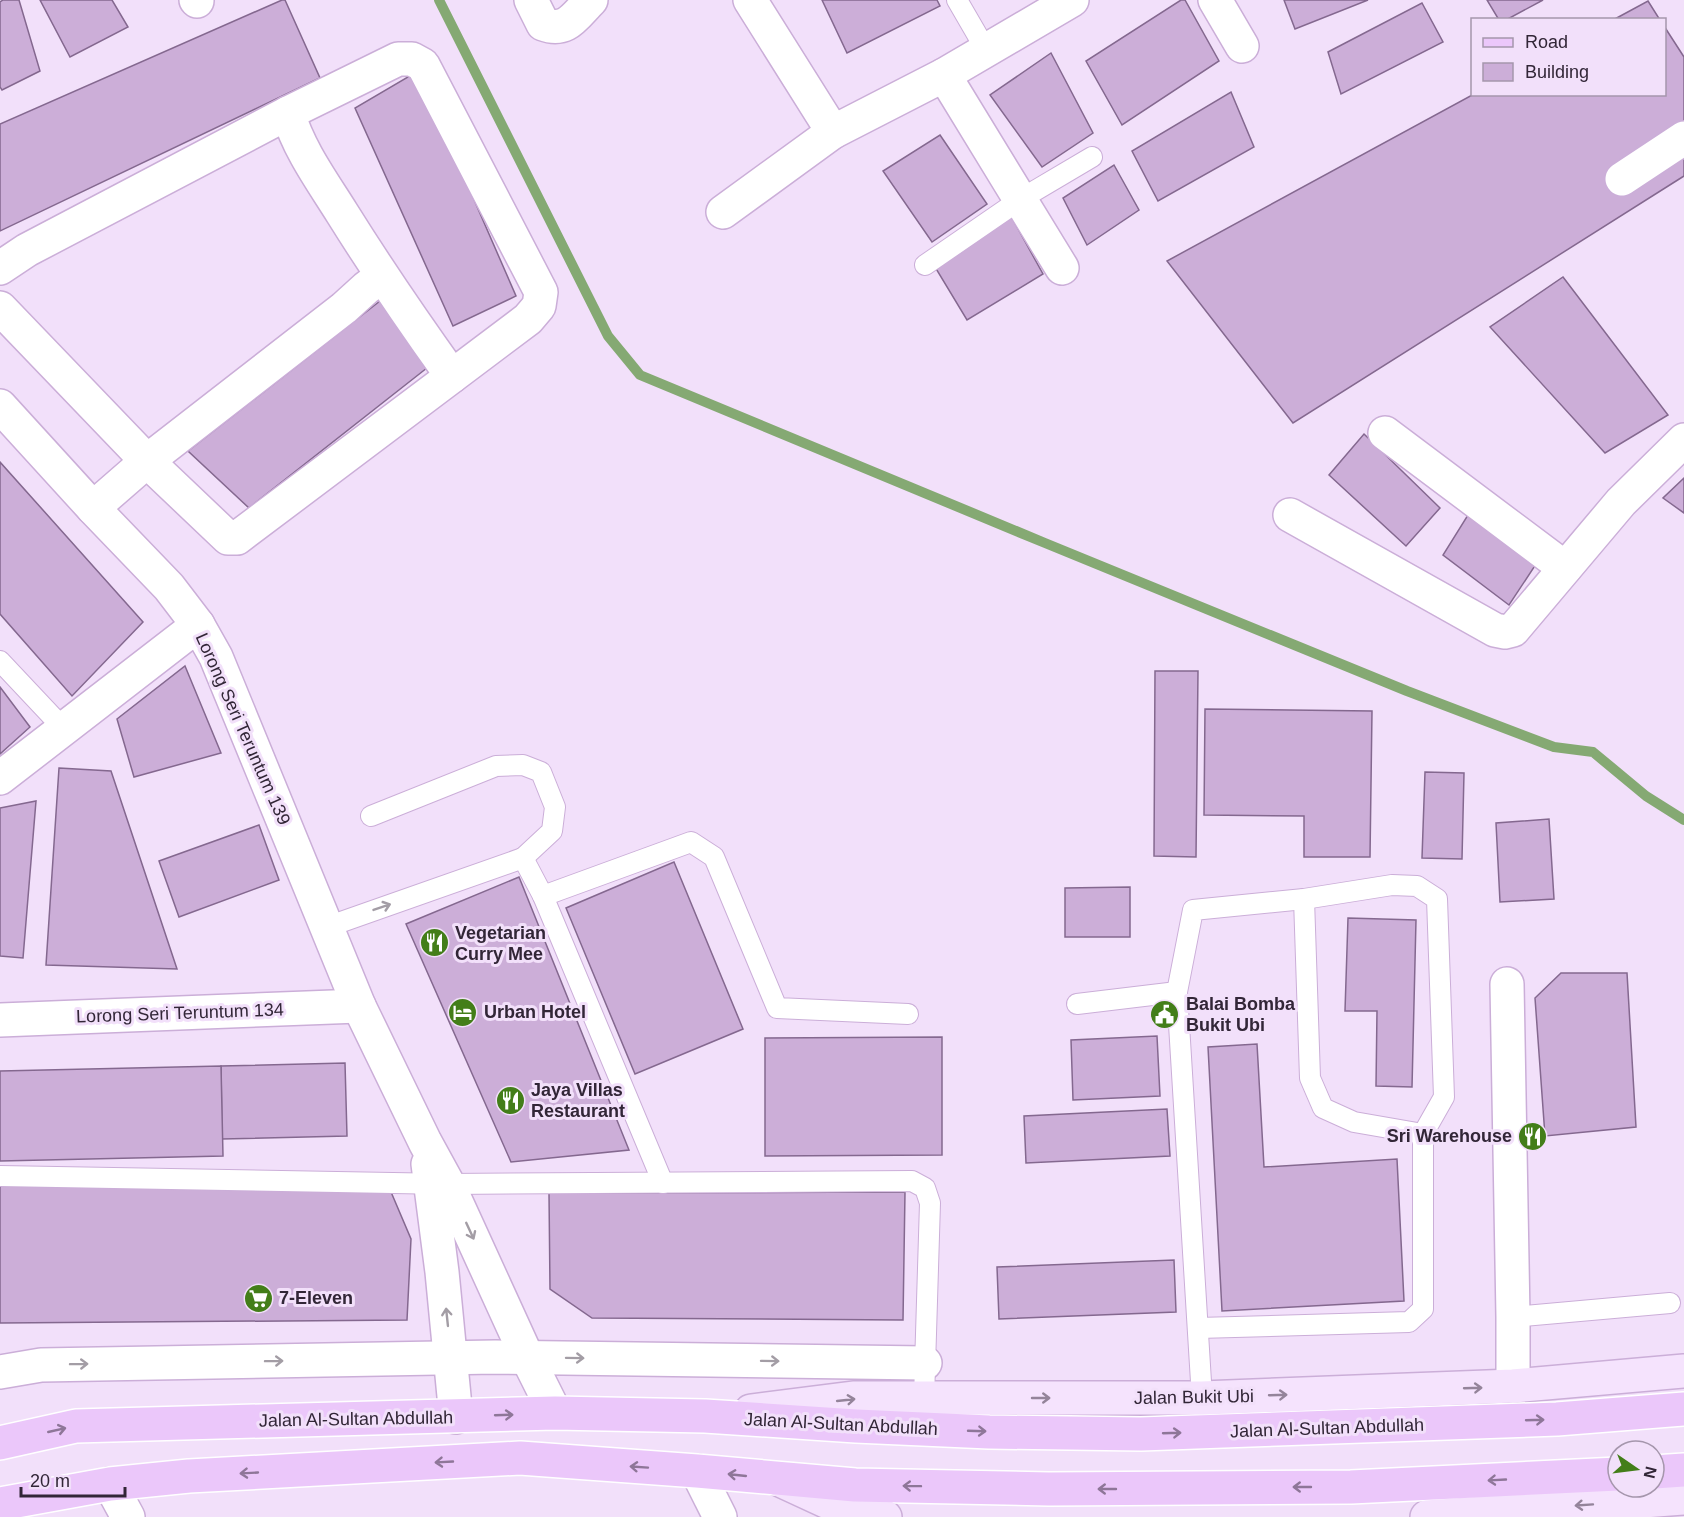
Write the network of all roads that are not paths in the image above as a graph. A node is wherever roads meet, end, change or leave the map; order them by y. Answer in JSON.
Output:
{"nodes":[{"id":1,"x":531,"y":0,"type":"edge"},
{"id":2,"x":591,"y":0,"type":"edge"},
{"id":3,"x":750,"y":0,"type":"edge"},
{"id":4,"x":957,"y":0,"type":"edge"},
{"id":5,"x":1072,"y":0,"type":"edge"},
{"id":6,"x":1215,"y":0,"type":"edge"},
{"id":7,"x":1242,"y":46,"type":"dead end"},
{"id":8,"x":986,"y":50,"type":"junction"},
{"id":9,"x":944,"y":75,"type":"junction"},
{"id":10,"x":288,"y":113,"type":"junction"},
{"id":11,"x":833,"y":132,"type":"junction"},
{"id":12,"x":1684,"y":138,"type":"edge"},
{"id":13,"x":1092,"y":157,"type":"dead end"},
{"id":14,"x":1622,"y":179,"type":"dead end"},
{"id":15,"x":1021,"y":199,"type":"junction"},
{"id":16,"x":723,"y":212,"type":"dead end"},
{"id":17,"x":925,"y":265,"type":"dead end"},
{"id":18,"x":0,"y":268,"type":"edge"},
{"id":19,"x":1062,"y":268,"type":"dead end"},
{"id":20,"x":382,"y":276,"type":"junction"},
{"id":21,"x":0,"y":308,"type":"edge"},
{"id":22,"x":452,"y":376,"type":"junction"},
{"id":23,"x":0,"y":406,"type":"edge"},
{"id":24,"x":1385,"y":433,"type":"dead end"},
{"id":25,"x":1684,"y":440,"type":"edge"},
{"id":26,"x":147,"y":461,"type":"junction"},
{"id":27,"x":93,"y":508,"type":"junction"},
{"id":28,"x":1290,"y":515,"type":"dead end"},
{"id":29,"x":1565,"y":568,"type":"junction"},
{"id":30,"x":198,"y":625,"type":"junction"},
{"id":31,"x":0,"y":660,"type":"edge"},
{"id":32,"x":64,"y":729,"type":"junction"},
{"id":33,"x":0,"y":778,"type":"edge"},
{"id":34,"x":371,"y":816,"type":"dead end"},
{"id":35,"x":523,"y":858,"type":"junction"},
{"id":36,"x":543,"y":896,"type":"junction"},
{"id":37,"x":1304,"y":899,"type":"junction"},
{"id":38,"x":327,"y":927,"type":"junction"},
{"id":39,"x":1507,"y":984,"type":"dead end"},
{"id":40,"x":1177,"y":992,"type":"junction"},
{"id":41,"x":1077,"y":1004,"type":"dead end"},
{"id":42,"x":359,"y":1006,"type":"junction"},
{"id":43,"x":908,"y":1014,"type":"dead end"},
{"id":44,"x":0,"y":1020,"type":"edge"},
{"id":45,"x":1423,"y":1134,"type":"junction"},
{"id":46,"x":0,"y":1176,"type":"edge"},
{"id":47,"x":439,"y":1183,"type":"junction"},
{"id":48,"x":663,"y":1183,"type":"junction"},
{"id":49,"x":1670,"y":1303,"type":"dead end"},
{"id":50,"x":1513,"y":1317,"type":"junction"},
{"id":51,"x":1197,"y":1328,"type":"junction"},
{"id":52,"x":527,"y":1357,"type":"junction"},
{"id":53,"x":451,"y":1358,"type":"junction"},
{"id":54,"x":926,"y":1363,"type":"junction"},
{"id":55,"x":1684,"y":1371,"type":"edge"},
{"id":56,"x":0,"y":1372,"type":"edge"},
{"id":57,"x":1513,"y":1386,"type":"junction"},
{"id":58,"x":1202,"y":1398,"type":"junction"},
{"id":59,"x":924,"y":1399,"type":"junction"},
{"id":60,"x":1684,"y":1409,"type":"edge"},
{"id":61,"x":555,"y":1413,"type":"junction"},
{"id":62,"x":705,"y":1416,"type":"junction"},
{"id":63,"x":456,"y":1417,"type":"junction"},
{"id":64,"x":0,"y":1443,"type":"edge"},
{"id":65,"x":1684,"y":1470,"type":"edge"},
{"id":66,"x":697,"y":1471,"type":"junction"},
{"id":67,"x":1666,"y":1471,"type":"edge"},
{"id":68,"x":1606,"y":1475,"type":"edge"},
{"id":69,"x":777,"y":1479,"type":"junction"},
{"id":70,"x":110,"y":1484,"type":"junction"},
{"id":71,"x":1684,"y":1498,"type":"edge"},
{"id":72,"x":0,"y":1504,"type":"edge"},
{"id":73,"x":129,"y":1517,"type":"edge"},
{"id":74,"x":720,"y":1517,"type":"edge"},
{"id":75,"x":885,"y":1517,"type":"edge"},
{"id":76,"x":1427,"y":1517,"type":"edge"}],
"edges":[{"from":1,"to":2,"type":"street"},
{"from":3,"to":11,"type":"street"},
{"from":4,"to":8,"type":"lane"},
{"from":5,"to":8,"type":"street"},
{"from":6,"to":7,"type":"street"},
{"from":8,"to":9,"type":"street"},
{"from":9,"to":11,"type":"street"},
{"from":9,"to":15,"type":"street"},
{"from":10,"to":18,"type":"street"},
{"from":10,"to":20,"type":"street"},
{"from":10,"to":22,"type":"street"},
{"from":11,"to":16,"type":"street"},
{"from":12,"to":14,"type":"street"},
{"from":13,"to":15,"type":"lane"},
{"from":15,"to":17,"type":"lane"},
{"from":15,"to":19,"type":"street"},
{"from":20,"to":22,"type":"street"},
{"from":20,"to":26,"type":"street"},
{"from":21,"to":26,"type":"street"},
{"from":22,"to":26,"type":"street"},
{"from":23,"to":27,"type":"street","name":"Lorong Seri Teruntum 139"},
{"from":24,"to":29,"type":"street"},
{"from":25,"to":29,"type":"street"},
{"from":26,"to":27,"type":"street"},
{"from":27,"to":30,"type":"street","name":"Lorong Seri Teruntum 139"},
{"from":28,"to":29,"type":"street"},
{"from":30,"to":32,"type":"street"},
{"from":30,"to":38,"type":"street","name":"Lorong Seri Teruntum 139"},
{"from":31,"to":32,"type":"lane"},
{"from":32,"to":33,"type":"street"},
{"from":34,"to":35,"type":"lane"},
{"from":35,"to":36,"type":"lane"},
{"from":38,"to":35,"type":"lane","one_way":true},
{"from":36,"to":43,"type":"lane"},
{"from":36,"to":48,"type":"lane"},
{"from":37,"to":40,"type":"lane"},
{"from":37,"to":45,"type":"lane"},
{"from":37,"to":45,"type":"lane"},
{"from":38,"to":42,"type":"street","name":"Lorong Seri Teruntum 139"},
{"from":39,"to":50,"type":"street"},
{"from":40,"to":41,"type":"lane"},
{"from":40,"to":51,"type":"lane"},
{"from":42,"to":44,"type":"street","name":"Lorong Seri Teruntum 134"},
{"from":42,"to":47,"type":"street","name":"Lorong Seri Teruntum 139"},
{"from":45,"to":51,"type":"lane"},
{"from":46,"to":47,"type":"lane"},
{"from":47,"to":48,"type":"lane"},
{"from":47,"to":52,"type":"street","one_way":true},
{"from":53,"to":47,"type":"street","name":"Lorong Seri Teruntum 139","one_way":true},
{"from":48,"to":54,"type":"lane"},
{"from":49,"to":50,"type":"lane"},
{"from":50,"to":57,"type":"street"},
{"from":51,"to":58,"type":"lane"},
{"from":52,"to":53,"type":"street"},
{"from":52,"to":54,"type":"street","one_way":true},
{"from":52,"to":61,"type":"street"},
{"from":56,"to":53,"type":"street","one_way":true},
{"from":53,"to":63,"type":"street","name":"Lorong Seri Teruntum 139"},
{"from":54,"to":59,"type":"lane"},
{"from":55,"to":57,"type":"street","name":"Jalan Bukit Ubi"},
{"from":58,"to":57,"type":"street","name":"Jalan Bukit Ubi","one_way":true},
{"from":59,"to":58,"type":"street","name":"Jalan Bukit Ubi","one_way":true},
{"from":62,"to":59,"type":"street","name":"Jalan Bukit Ubi","one_way":true},
{"from":62,"to":60,"type":"main road","name":"Jalan Al-Sultan Abdullah","one_way":true},
{"from":61,"to":62,"type":"main road","name":"Jalan Al-Sultan Abdullah"},
{"from":63,"to":61,"type":"main road","name":"Jalan Al-Sultan Abdullah","one_way":true},
{"from":64,"to":63,"type":"main road","name":"Jalan Al-Sultan Abdullah","one_way":true},
{"from":65,"to":67,"type":"main road"},
{"from":69,"to":66,"type":"main road","one_way":true},
{"from":66,"to":70,"type":"main road","one_way":true},
{"from":66,"to":74,"type":"street"},
{"from":68,"to":69,"type":"main road","one_way":true},
{"from":69,"to":75,"type":"street"},
{"from":70,"to":72,"type":"main road"},
{"from":70,"to":73,"type":"street"},
{"from":71,"to":76,"type":"street","one_way":true}]}
